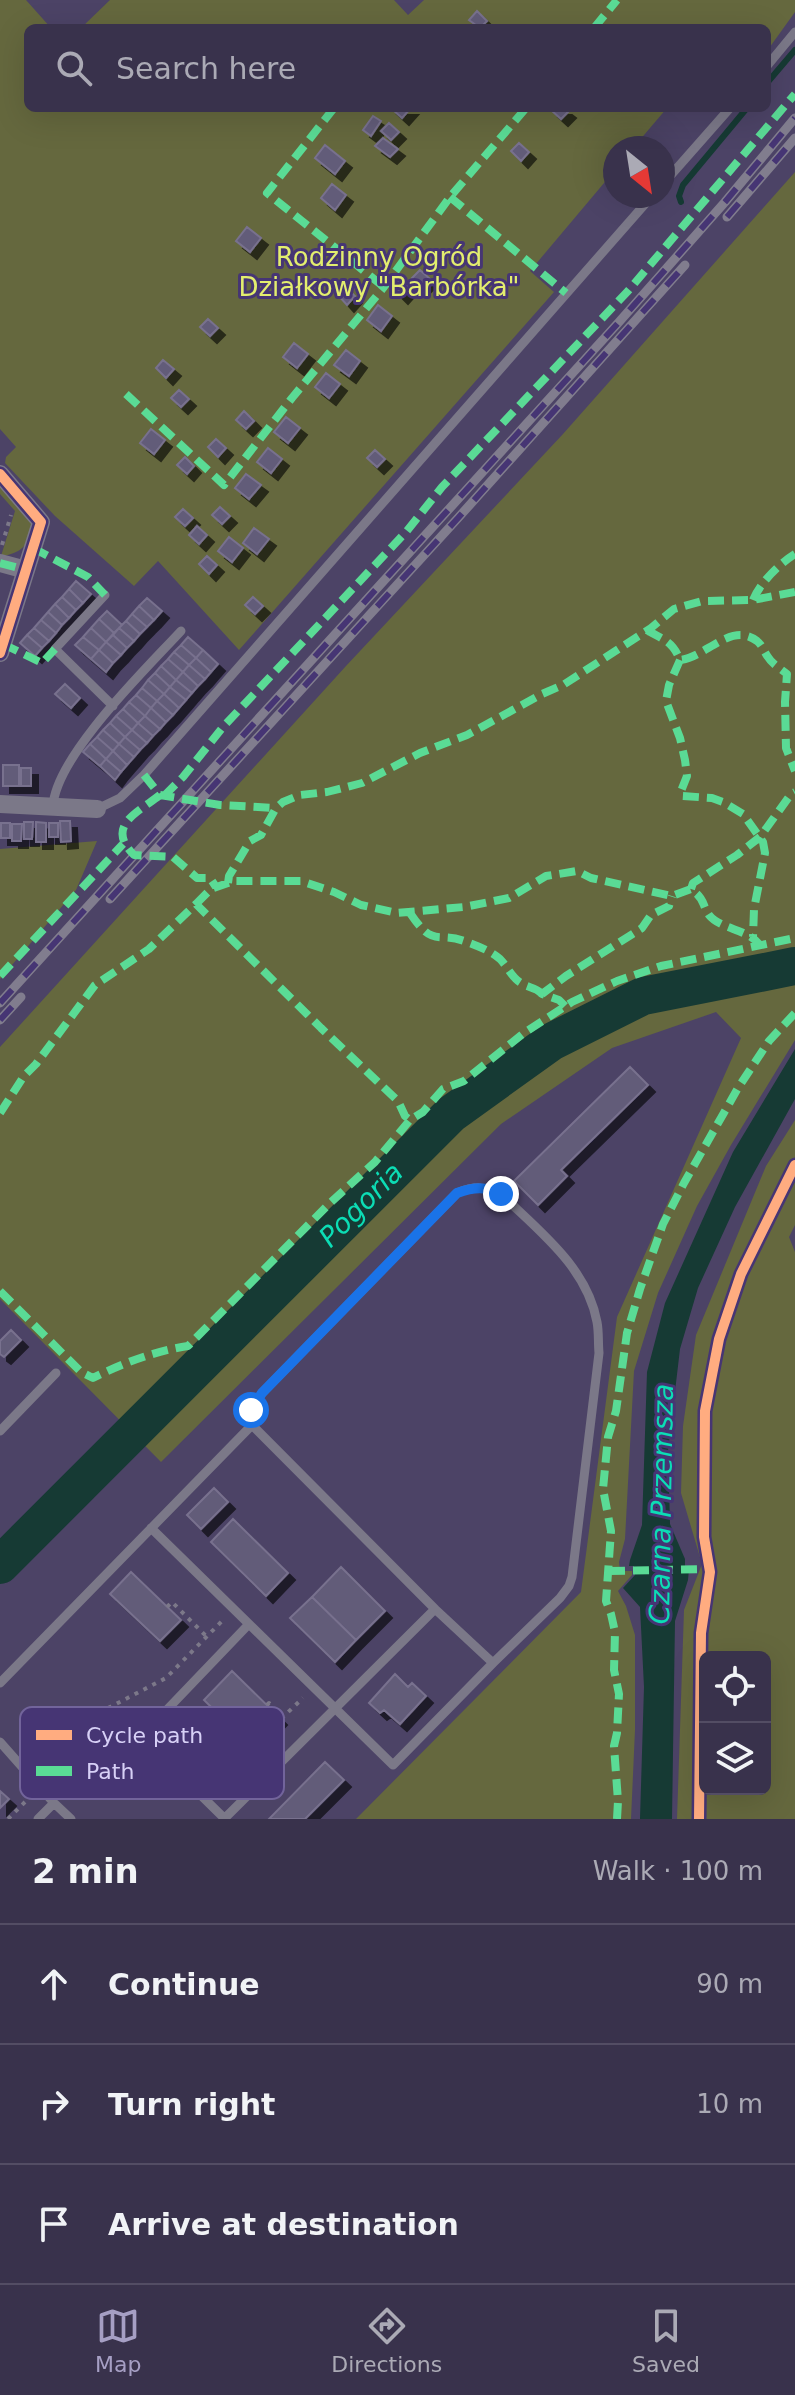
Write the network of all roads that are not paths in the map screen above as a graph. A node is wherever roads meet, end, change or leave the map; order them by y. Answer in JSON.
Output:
{"nodes":[{"id":1,"x":795,"y":32,"type":"edge"},
{"id":2,"x":771,"y":61,"type":"edge"},
{"id":3,"x":726,"y":112,"type":"edge"},
{"id":4,"x":675,"y":170,"type":"edge"},
{"id":5,"x":641,"y":208,"type":"edge"},
{"id":6,"x":0,"y":474,"type":"edge"},
{"id":7,"x":0,"y":563,"type":"edge"},
{"id":8,"x":26,"y":570,"type":"junction"},
{"id":9,"x":105,"y":595,"type":"dead end"},
{"id":10,"x":181,"y":631,"type":"dead end"},
{"id":11,"x":0,"y":653,"type":"edge"},
{"id":12,"x":113,"y":706,"type":"junction"},
{"id":13,"x":0,"y":804,"type":"edge"},
{"id":14,"x":53,"y":806,"type":"junction"},
{"id":15,"x":97,"y":809,"type":"joint"},
{"id":16,"x":56,"y":1373,"type":"dead end"},
{"id":17,"x":252,"y":1425,"type":"junction"},
{"id":18,"x":0,"y":1431,"type":"edge"},
{"id":19,"x":151,"y":1528,"type":"junction"},
{"id":20,"x":435,"y":1609,"type":"junction"},
{"id":21,"x":249,"y":1624,"type":"junction"},
{"id":22,"x":493,"y":1663,"type":"junction"},
{"id":23,"x":0,"y":1683,"type":"edge"},
{"id":24,"x":170,"y":1707,"type":"edge"},
{"id":25,"x":335,"y":1709,"type":"junction"},
{"id":26,"x":0,"y":1742,"type":"edge"},
{"id":27,"x":284,"y":1760,"type":"edge"},
{"id":28,"x":20,"y":1765,"type":"edge"},
{"id":29,"x":50,"y":1799,"type":"edge"},
{"id":30,"x":204,"y":1799,"type":"edge"},
{"id":31,"x":244,"y":1799,"type":"edge"},
{"id":32,"x":54,"y":1803,"type":"junction"},
{"id":33,"x":38,"y":1819,"type":"edge"},
{"id":34,"x":71,"y":1819,"type":"edge"},
{"id":35,"x":224,"y":1819,"type":"edge"}],
"edges":[{"from":1,"to":2,"type":"lane"},
{"from":3,"to":4,"type":"lane"},
{"from":5,"to":15,"type":"lane"},
{"from":6,"to":8,"type":"street"},
{"from":7,"to":8,"type":"street"},
{"from":8,"to":11,"type":"street"},
{"from":9,"to":12,"type":"lane"},
{"from":10,"to":12,"type":"lane"},
{"from":12,"to":14,"type":"lane"},
{"from":13,"to":14,"type":"street"},
{"from":14,"to":15,"type":"street"},
{"from":16,"to":18,"type":"lane"},
{"from":17,"to":19,"type":"lane"},
{"from":17,"to":20,"type":"lane"},
{"from":17,"to":22,"type":"lane"},
{"from":19,"to":21,"type":"lane"},
{"from":19,"to":23,"type":"lane"},
{"from":20,"to":22,"type":"lane"},
{"from":20,"to":25,"type":"lane"},
{"from":21,"to":24,"type":"lane"},
{"from":21,"to":25,"type":"lane"},
{"from":22,"to":25,"type":"lane"},
{"from":25,"to":27,"type":"lane"},
{"from":26,"to":28,"type":"lane"},
{"from":29,"to":32,"type":"lane"},
{"from":30,"to":35,"type":"lane"},
{"from":31,"to":35,"type":"lane"},
{"from":32,"to":33,"type":"lane"},
{"from":32,"to":34,"type":"lane"}]}
